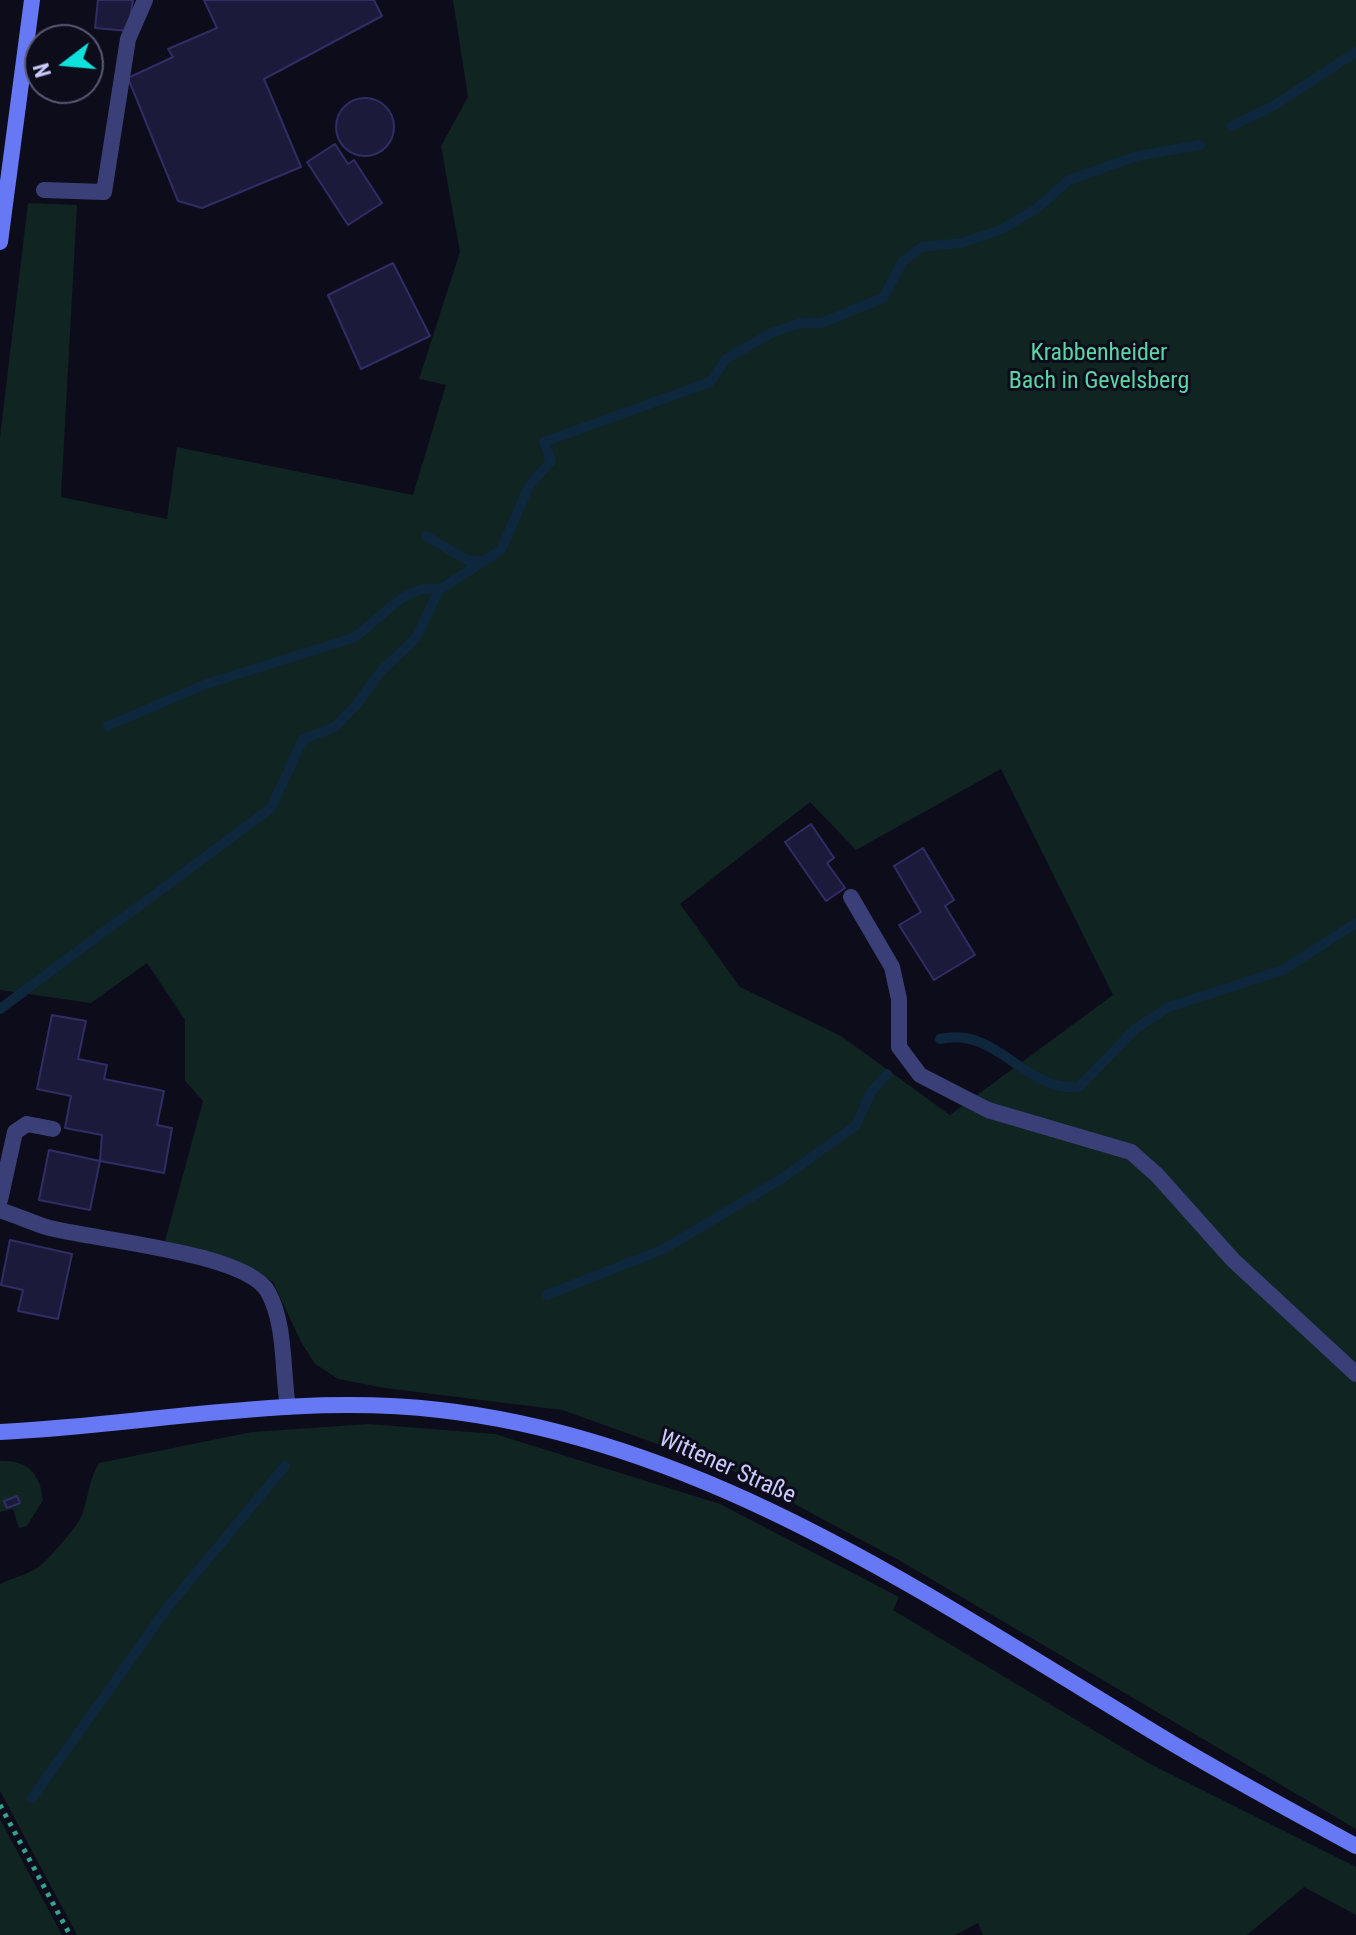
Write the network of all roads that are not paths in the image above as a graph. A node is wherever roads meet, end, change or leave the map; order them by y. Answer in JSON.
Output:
{"nodes":[{"id":1,"x":32,"y":0,"type":"edge"},
{"id":2,"x":145,"y":0,"type":"edge"},
{"id":3,"x":44,"y":190,"type":"dead end"},
{"id":4,"x":0,"y":242,"type":"edge"},
{"id":5,"x":851,"y":897,"type":"dead end"},
{"id":6,"x":53,"y":1129,"type":"dead end"},
{"id":7,"x":0,"y":1200,"type":"edge"},
{"id":8,"x":0,"y":1210,"type":"edge"},
{"id":9,"x":1356,"y":1374,"type":"edge"},
{"id":10,"x":288,"y":1407,"type":"junction"},
{"id":11,"x":0,"y":1432,"type":"edge"},
{"id":12,"x":1356,"y":1846,"type":"edge"}],
"edges":[{"from":1,"to":4,"type":"main road"},
{"from":2,"to":3,"type":"lane"},
{"from":5,"to":9,"type":"lane"},
{"from":6,"to":7,"type":"lane"},
{"from":8,"to":10,"type":"lane"},
{"from":10,"to":11,"type":"main road","name":"Wittener Straße"},
{"from":10,"to":12,"type":"main road","name":"Wittener Straße"}]}
